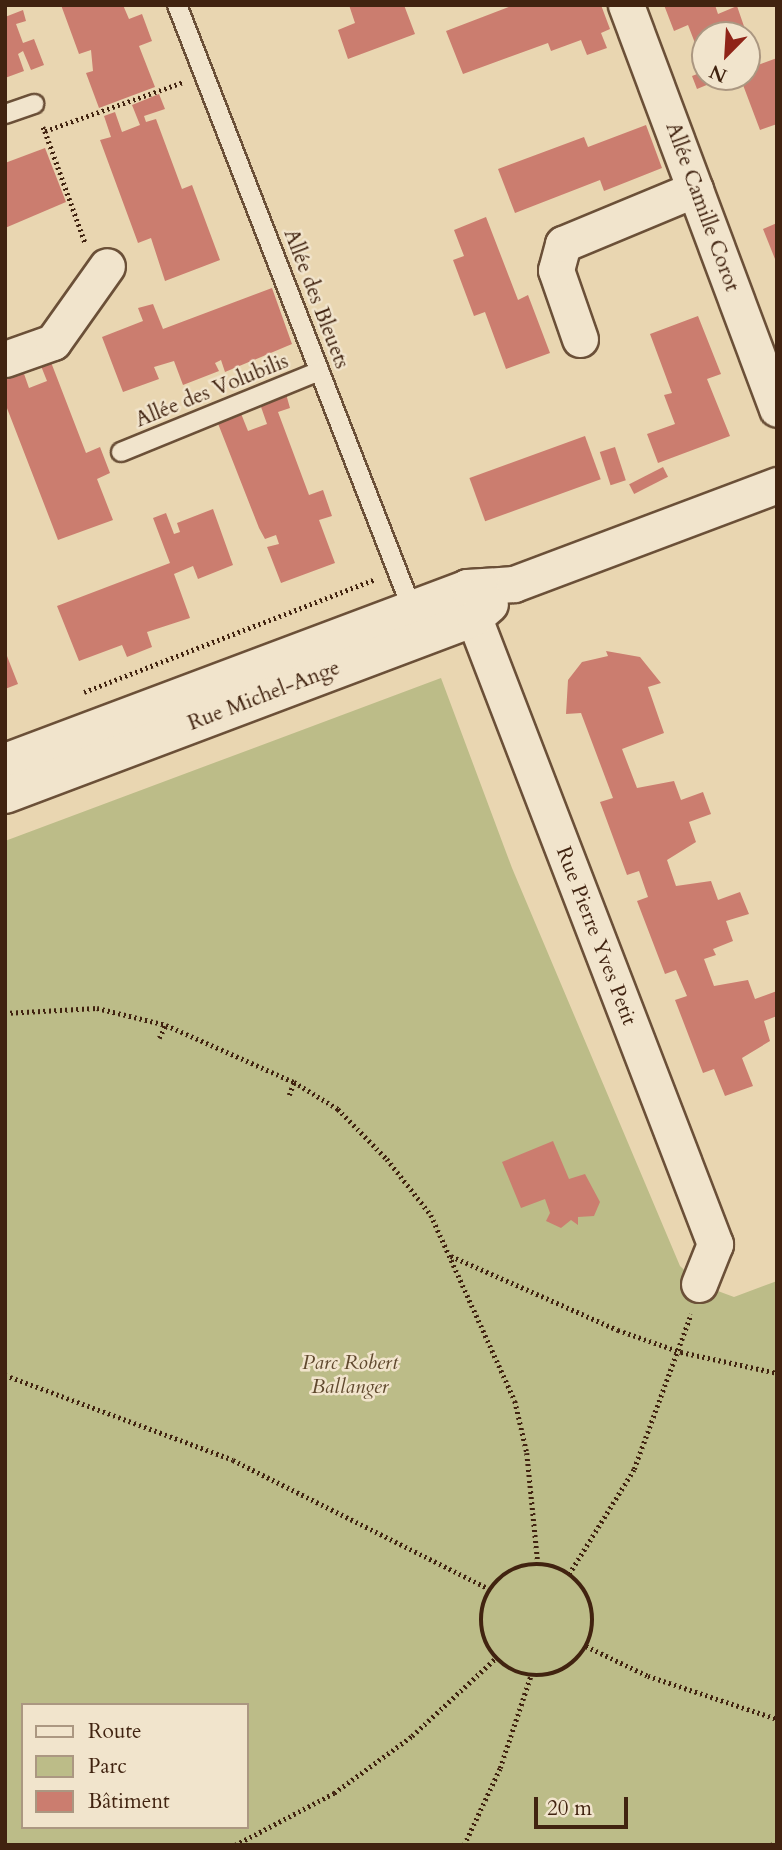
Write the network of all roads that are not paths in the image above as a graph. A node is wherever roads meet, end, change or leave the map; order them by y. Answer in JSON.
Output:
{"nodes":[{"id":1,"x":177,"y":5,"type":"edge"},
{"id":2,"x":626,"y":5,"type":"edge"},
{"id":3,"x":34,"y":104,"type":"road end"},
{"id":4,"x":5,"y":114,"type":"edge"},
{"id":5,"x":695,"y":189,"type":"junction"},
{"id":6,"x":107,"y":266,"type":"road end"},
{"id":7,"x":580,"y":339,"type":"dead end"},
{"id":8,"x":5,"y":359,"type":"edge"},
{"id":9,"x":319,"y":371,"type":"junction"},
{"id":10,"x":777,"y":409,"type":"edge"},
{"id":11,"x":121,"y":452,"type":"dead end"},
{"id":12,"x":777,"y":485,"type":"edge"},
{"id":13,"x":470,"y":602,"type":"junction"},
{"id":14,"x":412,"y":609,"type":"junction"},
{"id":15,"x":5,"y":761,"type":"edge"},
{"id":16,"x":5,"y":795,"type":"edge"},
{"id":17,"x":699,"y":1284,"type":"dead end"}],
"edges":[{"from":1,"to":9,"type":"lane","name":"Allée des Bleuets"},
{"from":2,"to":5,"type":"street","name":"Allée Camille Corot"},
{"from":3,"to":4,"type":"lane"},
{"from":5,"to":7,"type":"street"},
{"from":5,"to":10,"type":"street","name":"Allée Camille Corot"},
{"from":6,"to":8,"type":"street"},
{"from":9,"to":11,"type":"lane","name":"Allée des Volubilis"},
{"from":9,"to":14,"type":"lane","name":"Allée des Bleuets"},
{"from":12,"to":13,"type":"street","name":"Rue Michel-Ange"},
{"from":13,"to":14,"type":"street","name":"Rue Michel-Ange"},
{"from":13,"to":16,"type":"street","name":"Rue Michel-Ange"},
{"from":13,"to":17,"type":"street","name":"Rue Pierre Yves Petit"},
{"from":14,"to":15,"type":"street","name":"Rue Michel-Ange"}]}
